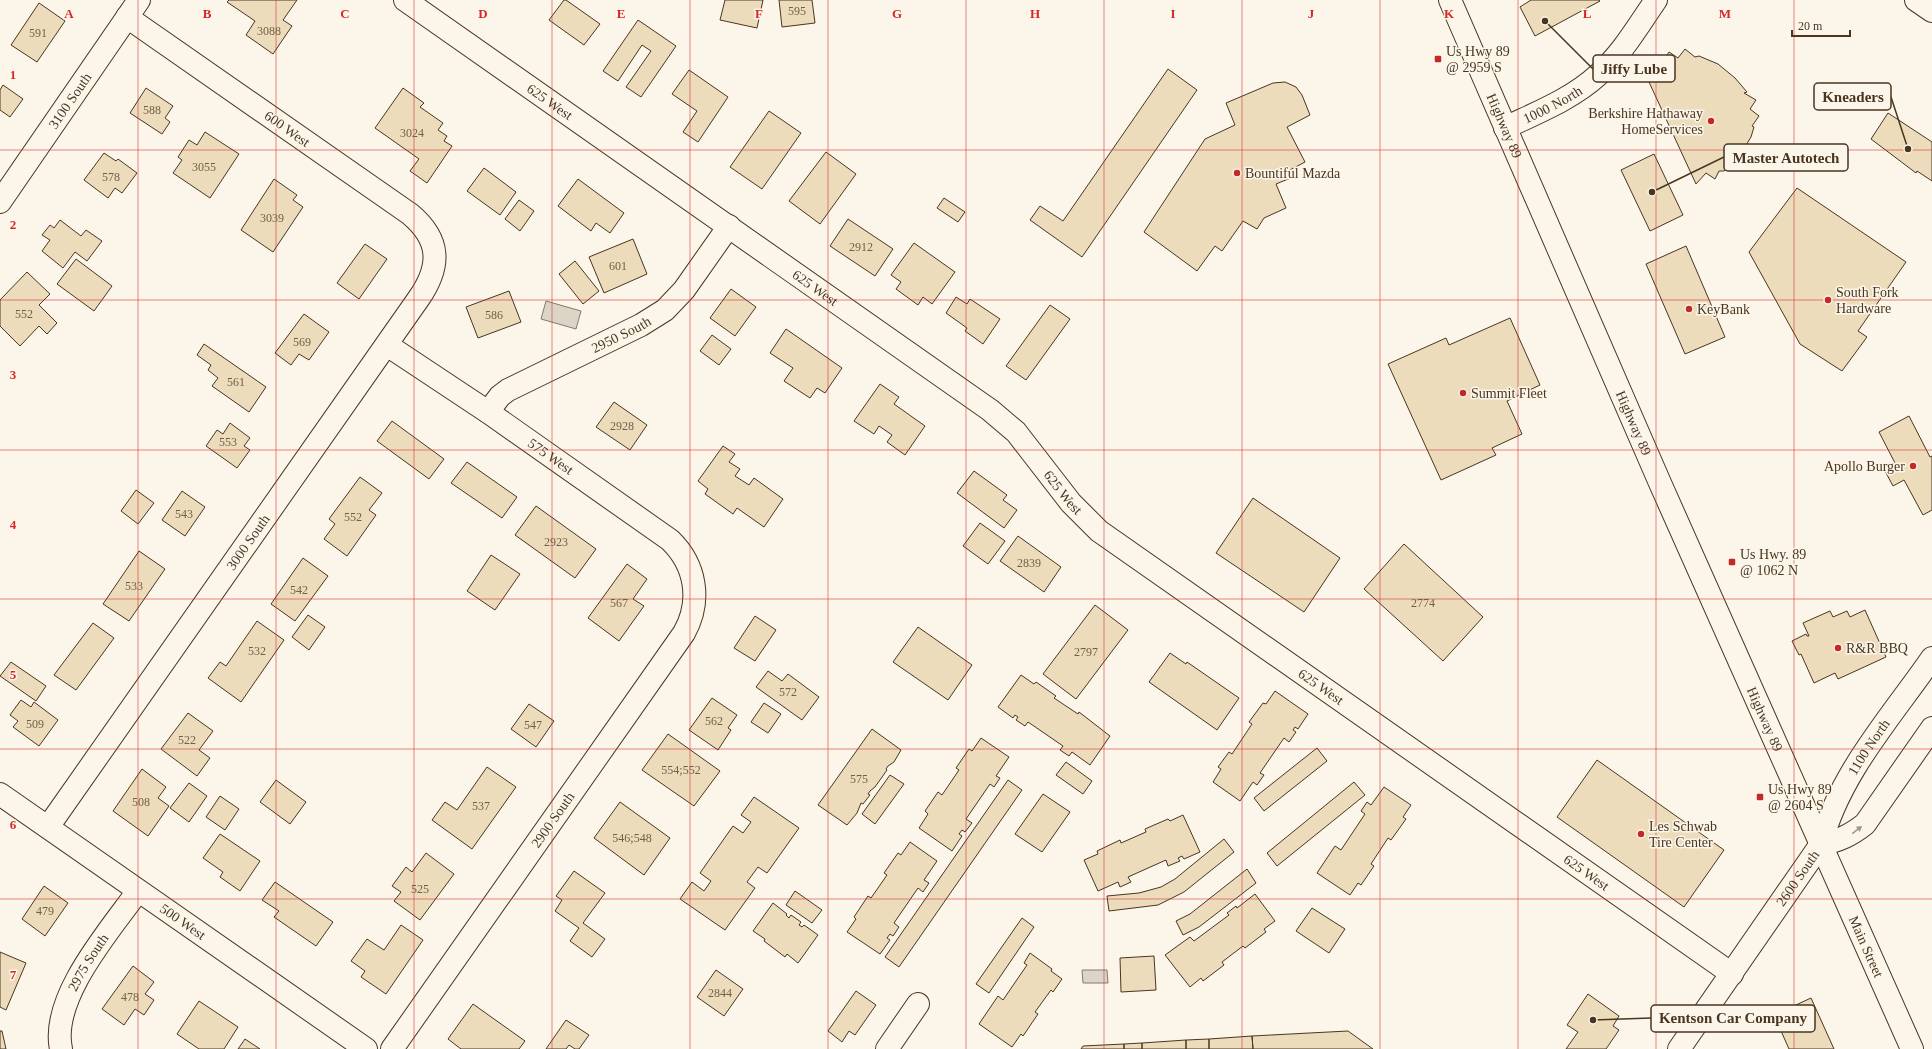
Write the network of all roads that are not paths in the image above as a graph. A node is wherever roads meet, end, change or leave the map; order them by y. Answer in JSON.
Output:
{"nodes":[{"id":1,"x":406,"y":0,"type":"edge"},
{"id":2,"x":1450,"y":0,"type":"edge"},
{"id":3,"x":1656,"y":0,"type":"edge"},
{"id":4,"x":1916,"y":0,"type":"edge"},
{"id":5,"x":133,"y":9,"type":"edge"},
{"id":6,"x":1932,"y":11,"type":"edge"},
{"id":7,"x":1505,"y":128,"type":"junction"},
{"id":8,"x":0,"y":202,"type":"edge"},
{"id":9,"x":729,"y":226,"type":"junction"},
{"id":10,"x":435,"y":252,"type":"joint"},
{"id":11,"x":386,"y":345,"type":"junction"},
{"id":12,"x":488,"y":412,"type":"junction"},
{"id":13,"x":694,"y":585,"type":"joint"},
{"id":14,"x":1932,"y":658,"type":"edge"},
{"id":15,"x":1932,"y":728,"type":"edge"},
{"id":16,"x":0,"y":794,"type":"edge"},
{"id":17,"x":48,"y":827,"type":"junction"},
{"id":18,"x":1821,"y":844,"type":"junction"},
{"id":19,"x":138,"y":890,"type":"junction"},
{"id":20,"x":1732,"y":974,"type":"junction"},
{"id":21,"x":918,"y":1004,"type":"dead end"},
{"id":22,"x":60,"y":1047,"type":"edge"},
{"id":23,"x":366,"y":1049,"type":"edge"},
{"id":24,"x":392,"y":1049,"type":"edge"},
{"id":25,"x":887,"y":1049,"type":"edge"},
{"id":26,"x":1679,"y":1049,"type":"edge"},
{"id":27,"x":1912,"y":1049,"type":"edge"}],
"edges":[{"from":1,"to":9,"type":"street","name":"625 West"},
{"from":2,"to":7,"type":"street","name":"Highway 89"},
{"from":3,"to":7,"type":"street","name":"1000 North"},
{"from":4,"to":6,"type":"street"},
{"from":5,"to":8,"type":"street","name":"3100 South"},
{"from":5,"to":10,"type":"street","name":"600 West"},
{"from":7,"to":18,"type":"street","name":"Highway 89"},
{"from":9,"to":12,"type":"street","name":"2950 South"},
{"from":9,"to":20,"type":"street","name":"625 West"},
{"from":10,"to":11,"type":"street","name":"3000 South"},
{"from":11,"to":12,"type":"street","name":"575 West"},
{"from":11,"to":17,"type":"street","name":"3000 South"},
{"from":12,"to":13,"type":"street","name":"575 West"},
{"from":13,"to":24,"type":"street","name":"2900 South"},
{"from":14,"to":18,"type":"street","name":"1100 North"},
{"from":18,"to":15,"type":"street","name":"2600 South","one_way":true},
{"from":16,"to":17,"type":"street","name":"500 West"},
{"from":17,"to":19,"type":"street","name":"500 West"},
{"from":18,"to":20,"type":"street","name":"2600 South"},
{"from":18,"to":27,"type":"street","name":"Main Street"},
{"from":19,"to":22,"type":"street","name":"2975 South"},
{"from":19,"to":23,"type":"street","name":"500 West"},
{"from":20,"to":26,"type":"street","name":"2600 South"},
{"from":21,"to":25,"type":"street"}]}
